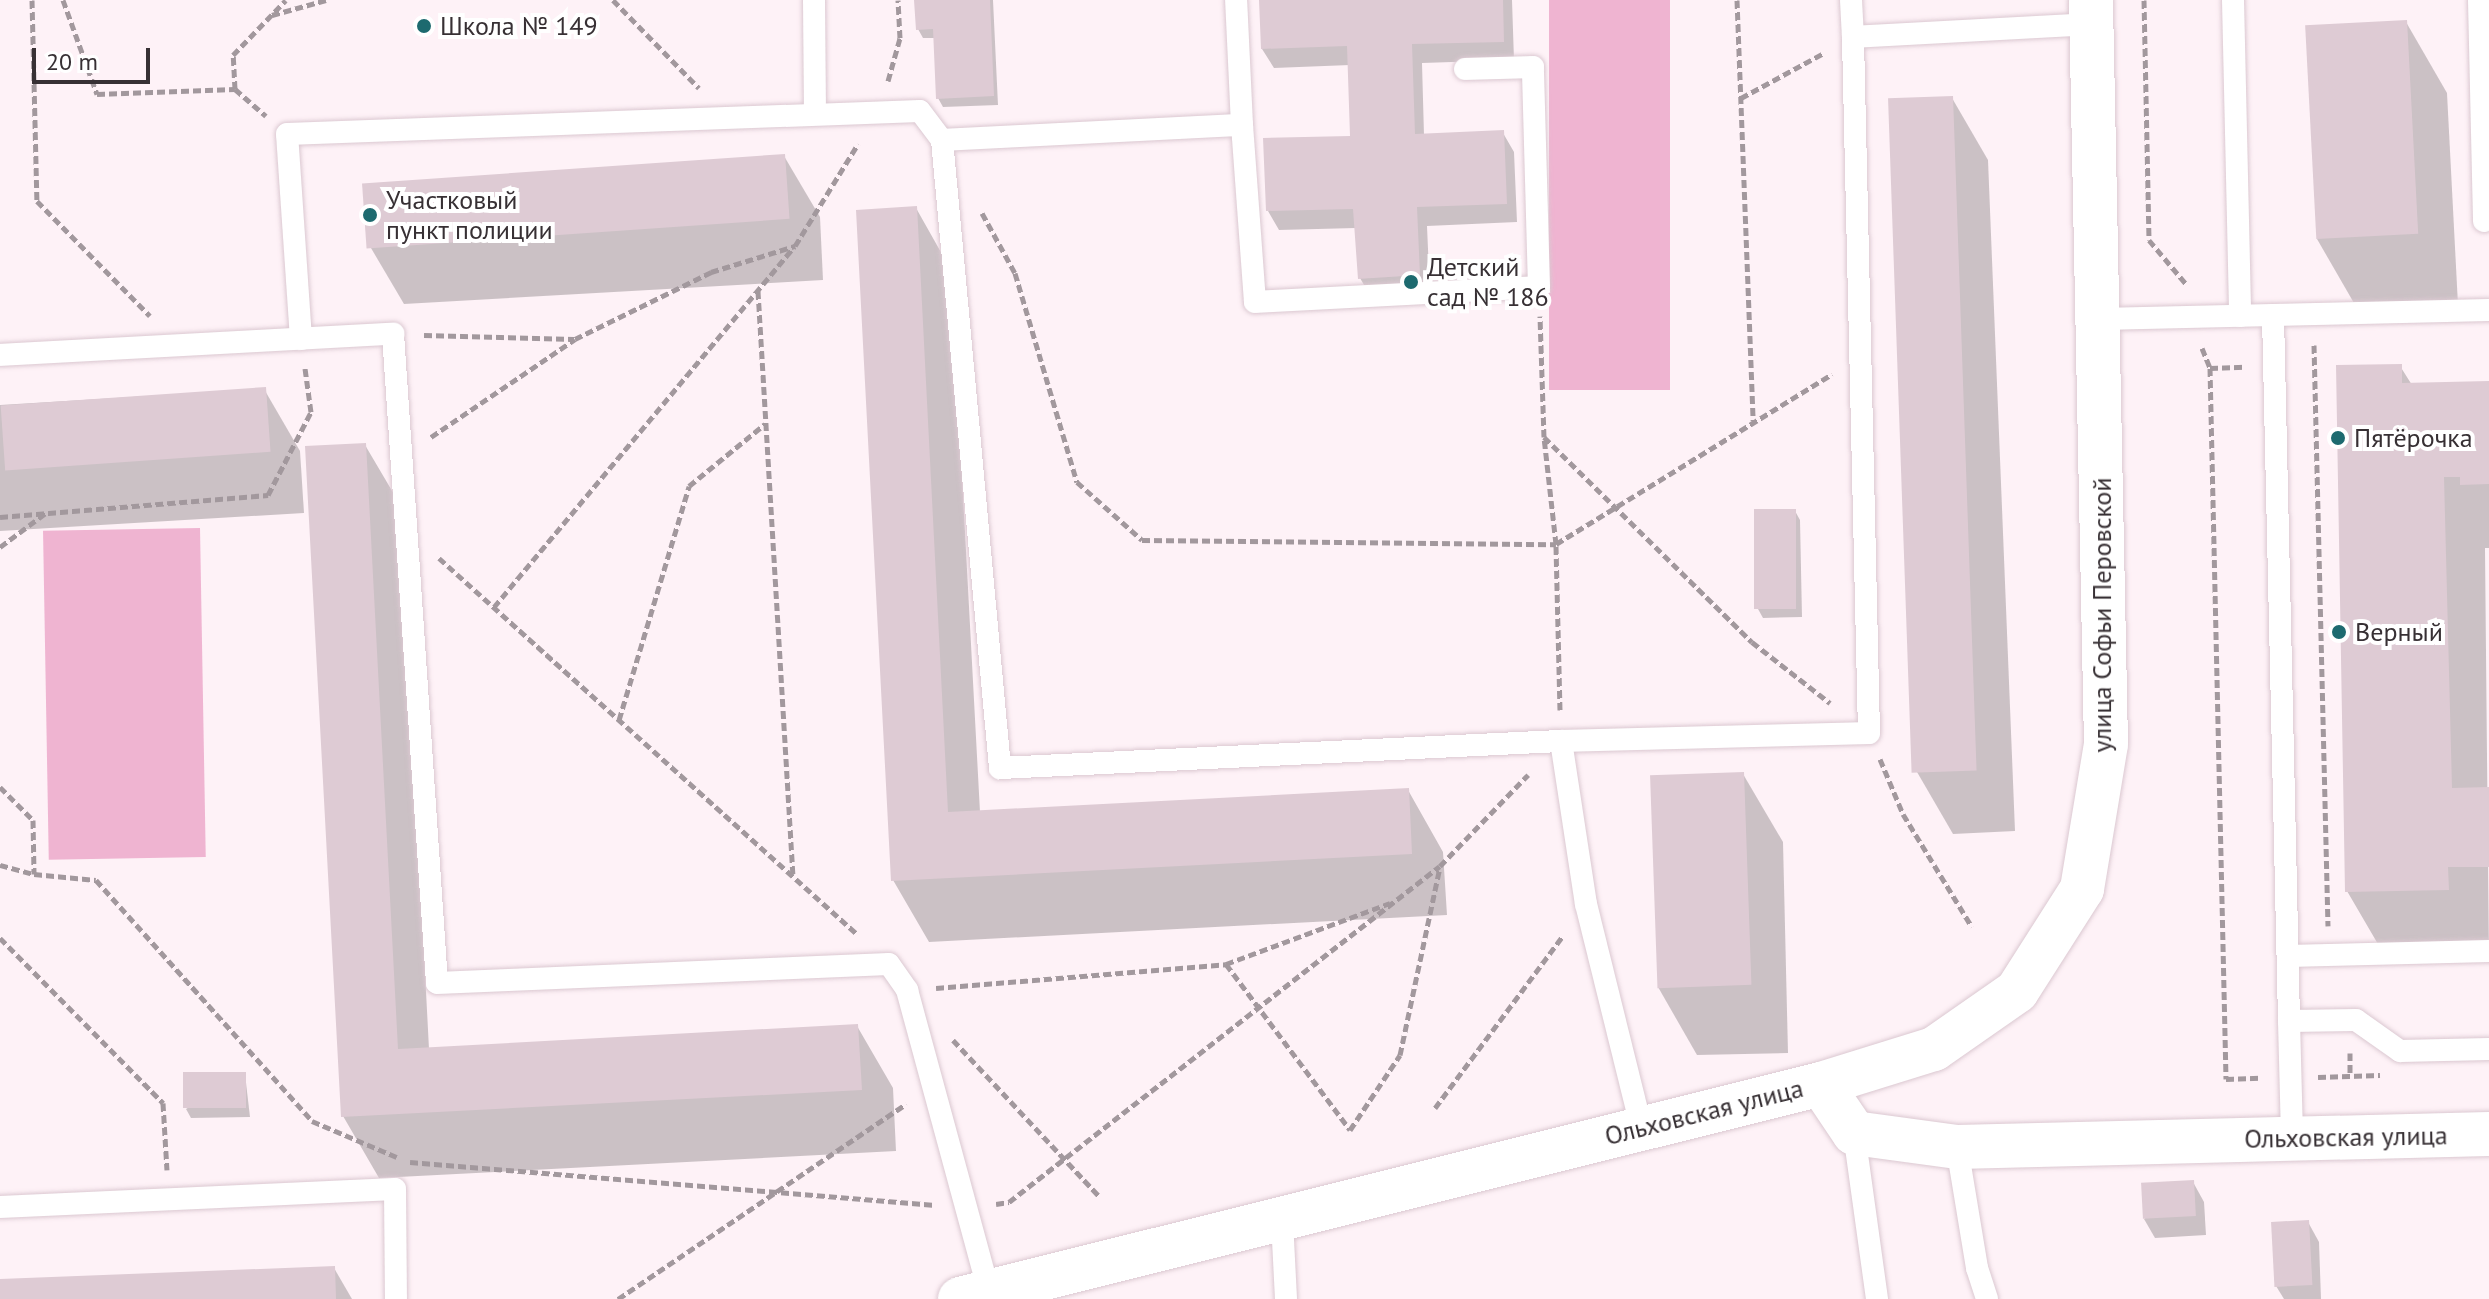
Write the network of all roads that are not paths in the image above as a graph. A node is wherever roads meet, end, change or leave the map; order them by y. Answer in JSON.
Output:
{"nodes":[{"id":1,"x":814,"y":0,"type":"edge"},
{"id":2,"x":1236,"y":0,"type":"edge"},
{"id":3,"x":1851,"y":0,"type":"edge"},
{"id":4,"x":2233,"y":0,"type":"edge"},
{"id":5,"x":2479,"y":0,"type":"edge"},
{"id":6,"x":2091,"y":12,"type":"edge"},
{"id":7,"x":1853,"y":37,"type":"junction"},
{"id":8,"x":1465,"y":69,"type":"dead end"},
{"id":9,"x":815,"y":114,"type":"junction"},
{"id":10,"x":1242,"y":125,"type":"junction"},
{"id":11,"x":942,"y":140,"type":"junction"},
{"id":12,"x":2484,"y":221,"type":"dead end"},
{"id":13,"x":2489,"y":310,"type":"edge"},
{"id":14,"x":2273,"y":315,"type":"junction"},
{"id":15,"x":2240,"y":316,"type":"junction"},
{"id":16,"x":2100,"y":319,"type":"junction"},
{"id":17,"x":301,"y":339,"type":"junction"},
{"id":18,"x":0,"y":355,"type":"edge"},
{"id":19,"x":1561,"y":741,"type":"junction"},
{"id":20,"x":2489,"y":951,"type":"edge"},
{"id":21,"x":2288,"y":956,"type":"junction"},
{"id":22,"x":2289,"y":1021,"type":"junction"},
{"id":23,"x":2489,"y":1049,"type":"edge"},
{"id":24,"x":1821,"y":1084,"type":"junction"},
{"id":25,"x":1641,"y":1127,"type":"junction"},
{"id":26,"x":1854,"y":1133,"type":"junction"},
{"id":27,"x":2489,"y":1134,"type":"edge"},
{"id":28,"x":2292,"y":1139,"type":"junction"},
{"id":29,"x":1957,"y":1147,"type":"junction"},
{"id":30,"x":0,"y":1207,"type":"edge"},
{"id":31,"x":1282,"y":1220,"type":"junction"},
{"id":32,"x":975,"y":1296,"type":"edge"},
{"id":33,"x":396,"y":1299,"type":"edge"},
{"id":34,"x":1286,"y":1299,"type":"edge"},
{"id":35,"x":1877,"y":1299,"type":"edge"},
{"id":36,"x":1987,"y":1299,"type":"edge"}],
"edges":[{"from":1,"to":9,"type":"lane"},
{"from":2,"to":10,"type":"lane"},
{"from":3,"to":7,"type":"lane"},
{"from":4,"to":15,"type":"lane"},
{"from":5,"to":12,"type":"lane"},
{"from":6,"to":7,"type":"lane"},
{"from":6,"to":16,"type":"street","name":"улица Софьи Перовской"},
{"from":7,"to":19,"type":"lane"},
{"from":8,"to":10,"type":"lane"},
{"from":9,"to":11,"type":"lane"},
{"from":9,"to":17,"type":"lane"},
{"from":10,"to":11,"type":"lane"},
{"from":11,"to":19,"type":"lane"},
{"from":13,"to":14,"type":"lane"},
{"from":14,"to":15,"type":"lane"},
{"from":14,"to":21,"type":"lane"},
{"from":15,"to":16,"type":"lane"},
{"from":16,"to":24,"type":"street","name":"улица Софьи Перовской"},
{"from":17,"to":18,"type":"lane"},
{"from":17,"to":32,"type":"lane"},
{"from":19,"to":25,"type":"lane"},
{"from":20,"to":21,"type":"lane"},
{"from":21,"to":22,"type":"lane"},
{"from":22,"to":23,"type":"lane"},
{"from":22,"to":28,"type":"lane"},
{"from":24,"to":25,"type":"street","name":"Ольховская улица"},
{"from":24,"to":26,"type":"street","name":"Ольховская улица"},
{"from":25,"to":31,"type":"street","name":"Ольховская улица"},
{"from":26,"to":29,"type":"street","name":"Ольховская улица"},
{"from":26,"to":35,"type":"lane"},
{"from":27,"to":28,"type":"street","name":"Ольховская улица"},
{"from":28,"to":29,"type":"street","name":"Ольховская улица"},
{"from":29,"to":36,"type":"lane"},
{"from":30,"to":33,"type":"lane"},
{"from":31,"to":32,"type":"street","name":"Ольховская улица"},
{"from":31,"to":34,"type":"lane"}]}
